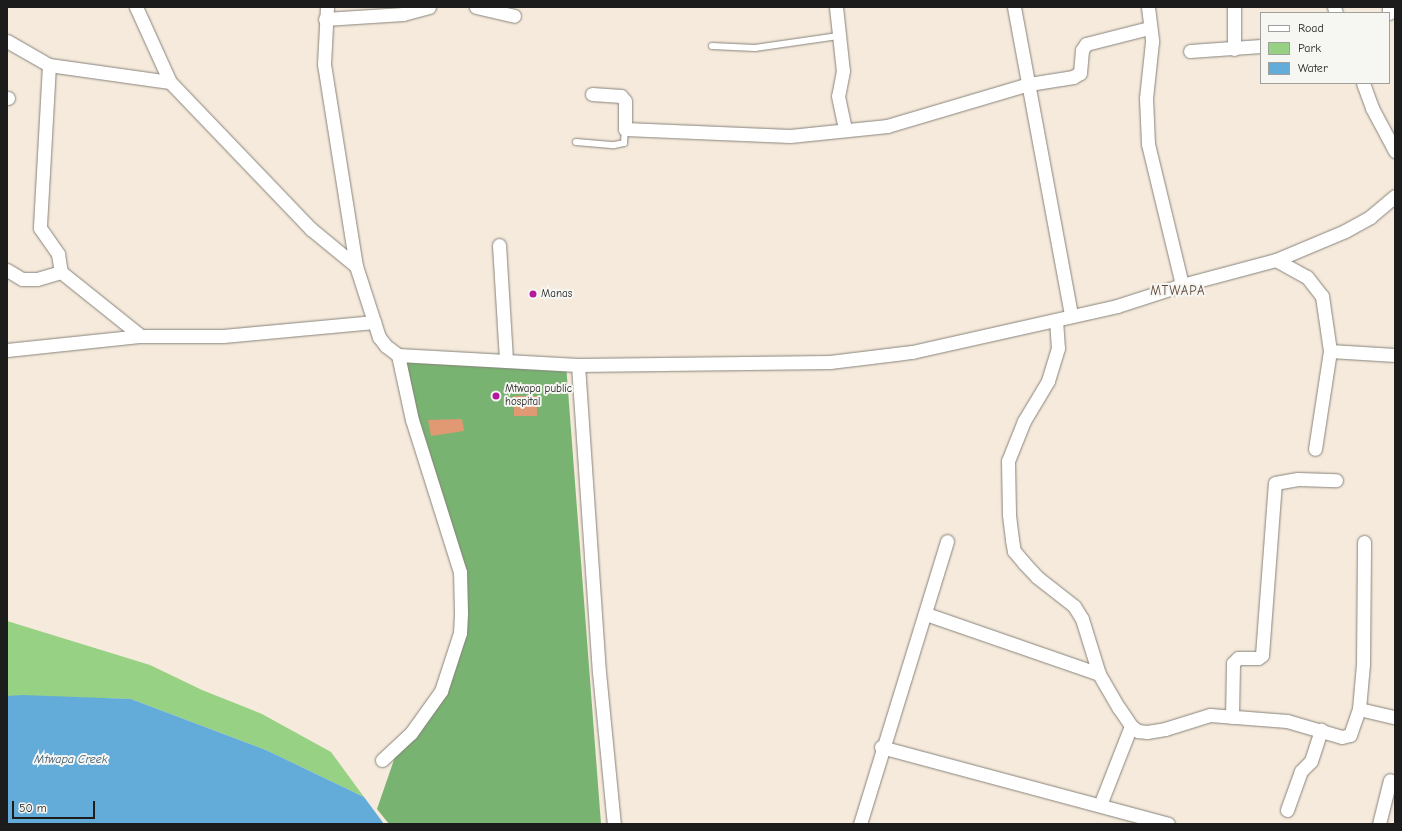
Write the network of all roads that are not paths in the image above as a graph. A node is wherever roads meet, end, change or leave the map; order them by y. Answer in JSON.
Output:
{"nodes":[{"id":1,"x":136,"y":7,"type":"edge"},
{"id":2,"x":429,"y":7,"type":"edge"},
{"id":3,"x":476,"y":7,"type":"edge"},
{"id":4,"x":836,"y":7,"type":"edge"},
{"id":5,"x":1014,"y":7,"type":"edge"},
{"id":6,"x":1148,"y":7,"type":"edge"},
{"id":7,"x":1234,"y":7,"type":"edge"},
{"id":8,"x":326,"y":13,"type":"edge"},
{"id":9,"x":514,"y":16,"type":"dead end"},
{"id":10,"x":1149,"y":28,"type":"junction"},
{"id":11,"x":838,"y":36,"type":"junction"},
{"id":12,"x":7,"y":41,"type":"edge"},
{"id":13,"x":712,"y":46,"type":"dead end"},
{"id":14,"x":1260,"y":46,"type":"edge"},
{"id":15,"x":1234,"y":49,"type":"junction"},
{"id":16,"x":1190,"y":51,"type":"dead end"},
{"id":17,"x":49,"y":65,"type":"junction"},
{"id":18,"x":170,"y":82,"type":"junction"},
{"id":19,"x":1029,"y":84,"type":"junction"},
{"id":20,"x":1363,"y":84,"type":"edge"},
{"id":21,"x":592,"y":94,"type":"dead end"},
{"id":22,"x":625,"y":128,"type":"junction"},
{"id":23,"x":845,"y":129,"type":"junction"},
{"id":24,"x":576,"y":142,"type":"dead end"},
{"id":25,"x":1395,"y":151,"type":"edge"},
{"id":26,"x":1395,"y":196,"type":"edge"},
{"id":27,"x":499,"y":245,"type":"dead end"},
{"id":28,"x":1276,"y":260,"type":"junction"},
{"id":29,"x":356,"y":266,"type":"junction"},
{"id":30,"x":7,"y":270,"type":"edge"},
{"id":31,"x":61,"y":272,"type":"junction"},
{"id":32,"x":1182,"y":285,"type":"junction"},
{"id":33,"x":1071,"y":316,"type":"junction"},
{"id":34,"x":1056,"y":320,"type":"junction"},
{"id":35,"x":374,"y":322,"type":"junction"},
{"id":36,"x":141,"y":336,"type":"junction"},
{"id":37,"x":7,"y":350,"type":"edge"},
{"id":38,"x":1330,"y":351,"type":"junction"},
{"id":39,"x":398,"y":355,"type":"junction"},
{"id":40,"x":1395,"y":355,"type":"edge"},
{"id":41,"x":506,"y":361,"type":"junction"},
{"id":42,"x":578,"y":365,"type":"junction"},
{"id":43,"x":1315,"y":449,"type":"dead end"},
{"id":44,"x":1336,"y":480,"type":"dead end"},
{"id":45,"x":947,"y":541,"type":"dead end"},
{"id":46,"x":1364,"y":542,"type":"dead end"},
{"id":47,"x":926,"y":614,"type":"junction"},
{"id":48,"x":1099,"y":674,"type":"junction"},
{"id":49,"x":1359,"y":709,"type":"junction"},
{"id":50,"x":1232,"y":717,"type":"junction"},
{"id":51,"x":1395,"y":717,"type":"edge"},
{"id":52,"x":1130,"y":726,"type":"junction"},
{"id":53,"x":1321,"y":730,"type":"junction"},
{"id":54,"x":881,"y":747,"type":"junction"},
{"id":55,"x":382,"y":760,"type":"dead end"},
{"id":56,"x":1390,"y":780,"type":"dead end"},
{"id":57,"x":1100,"y":805,"type":"junction"},
{"id":58,"x":1287,"y":810,"type":"dead end"},
{"id":59,"x":614,"y":824,"type":"edge"},
{"id":60,"x":860,"y":824,"type":"edge"},
{"id":61,"x":1168,"y":824,"type":"edge"},
{"id":62,"x":1378,"y":824,"type":"edge"}],
"edges":[{"from":1,"to":18,"type":"street"},
{"from":2,"to":8,"type":"street"},
{"from":3,"to":9,"type":"street"},
{"from":4,"to":11,"type":"street"},
{"from":5,"to":19,"type":"street"},
{"from":6,"to":10,"type":"street"},
{"from":7,"to":15,"type":"street"},
{"from":8,"to":29,"type":"street"},
{"from":10,"to":19,"type":"street"},
{"from":10,"to":32,"type":"street"},
{"from":11,"to":13,"type":"lane"},
{"from":11,"to":23,"type":"street"},
{"from":12,"to":17,"type":"street"},
{"from":14,"to":15,"type":"street"},
{"from":15,"to":16,"type":"street"},
{"from":17,"to":18,"type":"street"},
{"from":17,"to":31,"type":"street"},
{"from":18,"to":29,"type":"street"},
{"from":19,"to":23,"type":"street"},
{"from":19,"to":33,"type":"street"},
{"from":20,"to":25,"type":"street"},
{"from":21,"to":22,"type":"street"},
{"from":22,"to":23,"type":"street"},
{"from":22,"to":24,"type":"lane"},
{"from":26,"to":28,"type":"street"},
{"from":27,"to":41,"type":"street"},
{"from":28,"to":32,"type":"street"},
{"from":28,"to":38,"type":"street"},
{"from":29,"to":35,"type":"street"},
{"from":30,"to":31,"type":"street"},
{"from":31,"to":36,"type":"street"},
{"from":32,"to":33,"type":"street"},
{"from":33,"to":34,"type":"street"},
{"from":34,"to":42,"type":"street"},
{"from":34,"to":48,"type":"street"},
{"from":35,"to":36,"type":"street"},
{"from":35,"to":39,"type":"street"},
{"from":36,"to":37,"type":"street"},
{"from":38,"to":40,"type":"street"},
{"from":38,"to":43,"type":"street"},
{"from":39,"to":41,"type":"street"},
{"from":39,"to":55,"type":"street"},
{"from":41,"to":42,"type":"street"},
{"from":42,"to":59,"type":"street"},
{"from":44,"to":50,"type":"street"},
{"from":45,"to":47,"type":"street"},
{"from":46,"to":49,"type":"street"},
{"from":47,"to":48,"type":"street"},
{"from":47,"to":54,"type":"street"},
{"from":48,"to":52,"type":"street"},
{"from":49,"to":51,"type":"street"},
{"from":49,"to":53,"type":"street"},
{"from":50,"to":52,"type":"street"},
{"from":50,"to":53,"type":"street"},
{"from":52,"to":57,"type":"street"},
{"from":53,"to":58,"type":"street"},
{"from":54,"to":57,"type":"street"},
{"from":54,"to":60,"type":"street"},
{"from":56,"to":62,"type":"street"},
{"from":57,"to":61,"type":"street"}]}
